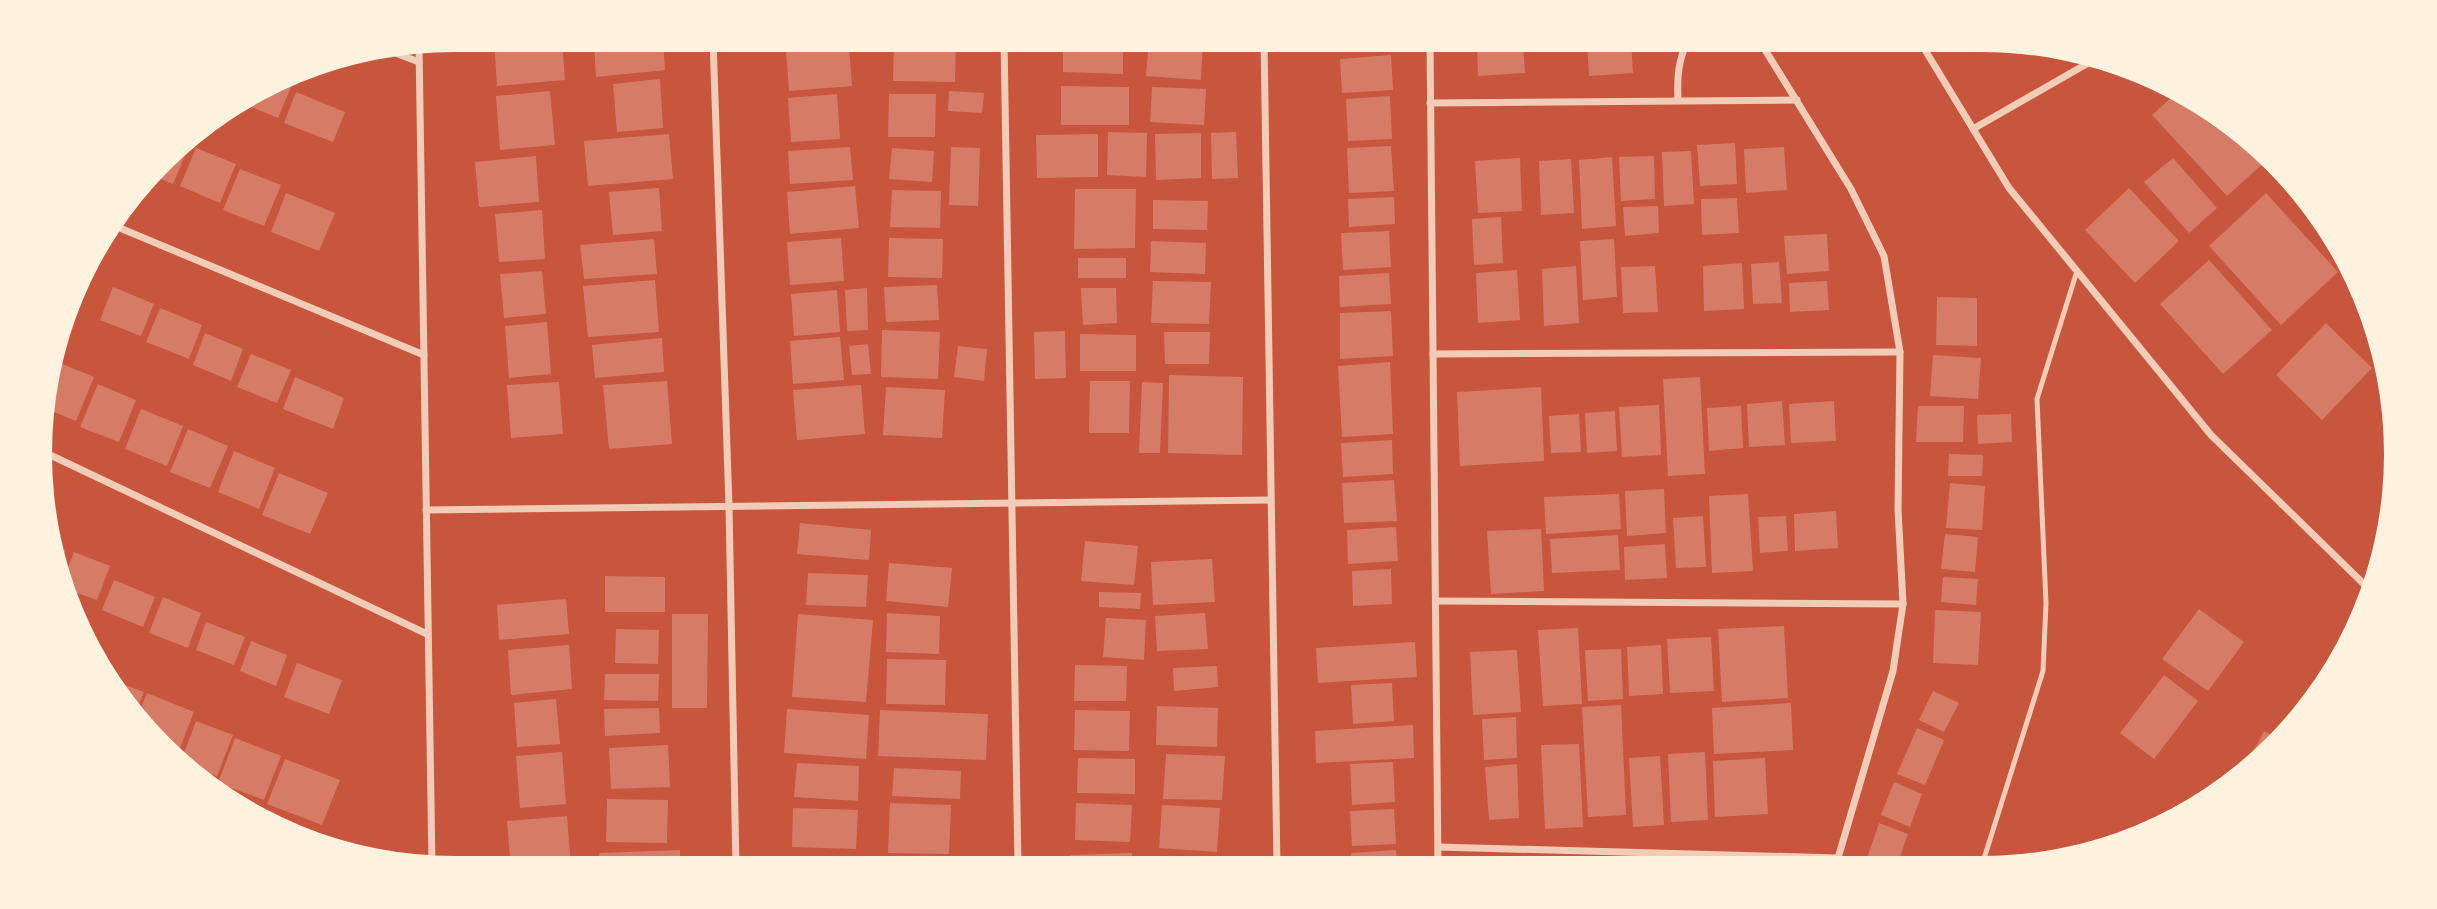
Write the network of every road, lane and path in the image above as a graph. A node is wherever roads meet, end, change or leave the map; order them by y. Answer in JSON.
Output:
{"nodes":[{"id":1,"x":713,"y":52,"type":"edge"},
{"id":2,"x":1004,"y":52,"type":"edge"},
{"id":3,"x":1264,"y":52,"type":"edge"},
{"id":4,"x":1430,"y":52,"type":"edge"},
{"id":5,"x":1683,"y":52,"type":"edge"},
{"id":6,"x":1767,"y":52,"type":"edge"},
{"id":7,"x":1926,"y":52,"type":"edge"},
{"id":8,"x":419,"y":54,"type":"edge"},
{"id":9,"x":403,"y":56,"type":"edge"},
{"id":10,"x":419,"y":62,"type":"junction"},
{"id":11,"x":2084,"y":65,"type":"edge"},
{"id":12,"x":1678,"y":100,"type":"junction"},
{"id":13,"x":1797,"y":100,"type":"junction"},
{"id":14,"x":1430,"y":103,"type":"junction"},
{"id":15,"x":1973,"y":130,"type":"junction"},
{"id":16,"x":122,"y":228,"type":"edge"},
{"id":17,"x":2077,"y":271,"type":"junction"},
{"id":18,"x":1900,"y":352,"type":"junction"},
{"id":19,"x":1433,"y":354,"type":"junction"},
{"id":20,"x":424,"y":355,"type":"junction"},
{"id":21,"x":52,"y":456,"type":"edge"},
{"id":22,"x":1270,"y":500,"type":"junction"},
{"id":23,"x":1010,"y":503,"type":"junction"},
{"id":24,"x":729,"y":506,"type":"junction"},
{"id":25,"x":426,"y":510,"type":"junction"},
{"id":26,"x":2363,"y":583,"type":"edge"},
{"id":27,"x":1436,"y":601,"type":"junction"},
{"id":28,"x":1903,"y":604,"type":"junction"},
{"id":29,"x":427,"y":634,"type":"junction"},
{"id":30,"x":1438,"y":847,"type":"junction"},
{"id":31,"x":432,"y":856,"type":"edge"},
{"id":32,"x":736,"y":856,"type":"edge"},
{"id":33,"x":1018,"y":856,"type":"edge"},
{"id":34,"x":1277,"y":856,"type":"edge"},
{"id":35,"x":1438,"y":856,"type":"edge"},
{"id":36,"x":1678,"y":856,"type":"edge"},
{"id":37,"x":1840,"y":856,"type":"edge"},
{"id":38,"x":1985,"y":856,"type":"edge"}],
"edges":[{"from":1,"to":24,"type":"street"},
{"from":2,"to":23,"type":"street"},
{"from":3,"to":22,"type":"street"},
{"from":4,"to":14,"type":"street"},
{"from":5,"to":12,"type":"street"},
{"from":6,"to":13,"type":"street"},
{"from":7,"to":15,"type":"street"},
{"from":8,"to":10,"type":"street"},
{"from":9,"to":10,"type":"street"},
{"from":10,"to":20,"type":"street"},
{"from":11,"to":15,"type":"street"},
{"from":12,"to":13,"type":"street"},
{"from":12,"to":14,"type":"street"},
{"from":13,"to":18,"type":"street"},
{"from":14,"to":19,"type":"street"},
{"from":15,"to":17,"type":"street"},
{"from":16,"to":20,"type":"street"},
{"from":17,"to":26,"type":"street"},
{"from":17,"to":38,"type":"lane"},
{"from":18,"to":19,"type":"street"},
{"from":18,"to":28,"type":"street"},
{"from":19,"to":27,"type":"street"},
{"from":20,"to":25,"type":"street"},
{"from":21,"to":29,"type":"street"},
{"from":22,"to":23,"type":"street"},
{"from":22,"to":34,"type":"street"},
{"from":23,"to":24,"type":"street"},
{"from":23,"to":33,"type":"street"},
{"from":24,"to":25,"type":"street"},
{"from":24,"to":32,"type":"street"},
{"from":25,"to":29,"type":"street"},
{"from":27,"to":28,"type":"street"},
{"from":27,"to":30,"type":"street"},
{"from":28,"to":37,"type":"street"},
{"from":29,"to":31,"type":"street"},
{"from":30,"to":35,"type":"street"},
{"from":30,"to":36,"type":"street"}]}
